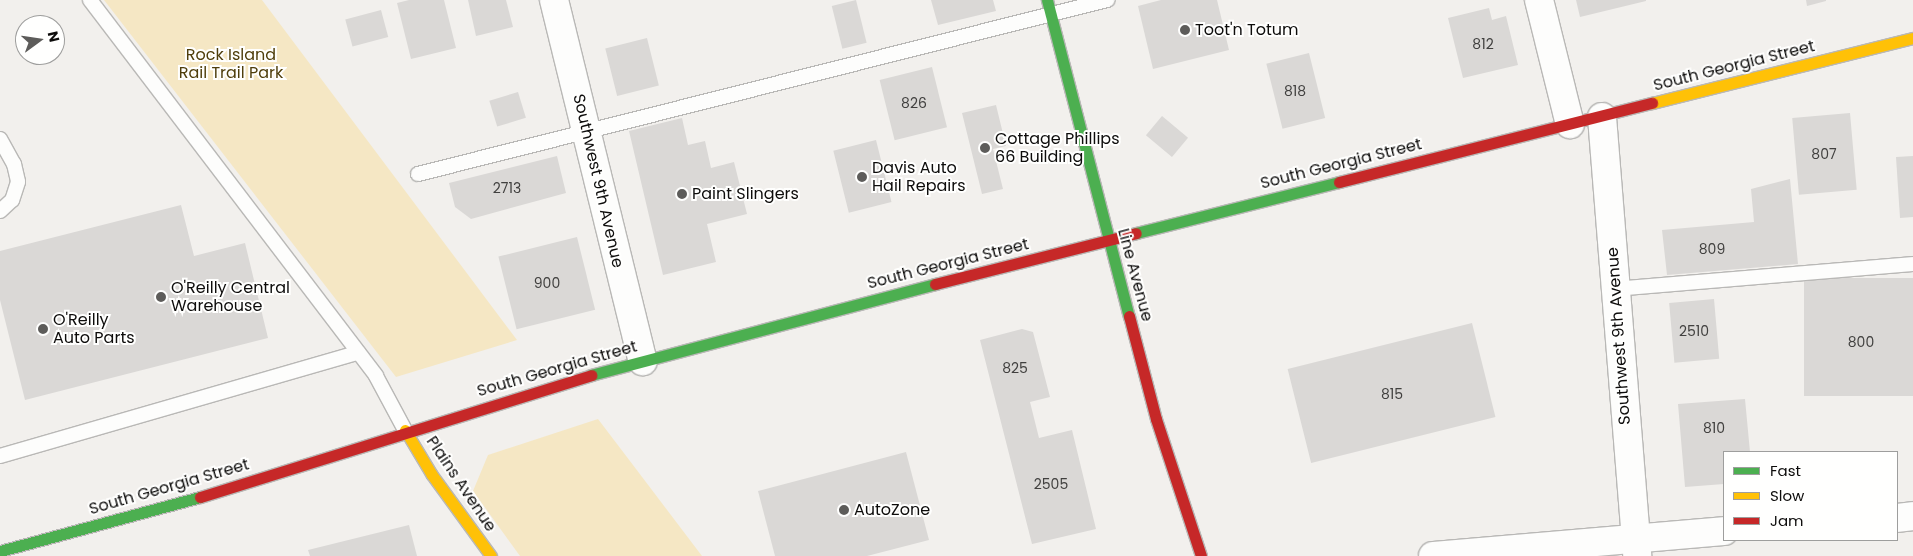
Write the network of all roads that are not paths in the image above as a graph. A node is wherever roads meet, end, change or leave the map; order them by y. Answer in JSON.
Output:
{"nodes":[{"id":1,"x":90,"y":0,"type":"edge"},
{"id":2,"x":554,"y":0,"type":"edge"},
{"id":3,"x":1047,"y":0,"type":"edge"},
{"id":4,"x":1107,"y":0,"type":"edge"},
{"id":5,"x":1539,"y":0,"type":"edge"},
{"id":6,"x":1051,"y":15,"type":"junction"},
{"id":7,"x":1913,"y":38,"type":"edge"},
{"id":8,"x":1602,"y":117,"type":"junction"},
{"id":9,"x":1570,"y":124,"type":"junction"},
{"id":10,"x":587,"y":131,"type":"junction"},
{"id":11,"x":0,"y":139,"type":"edge"},
{"id":12,"x":418,"y":174,"type":"dead end"},
{"id":13,"x":0,"y":211,"type":"edge"},
{"id":14,"x":1109,"y":239,"type":"junction"},
{"id":15,"x":1913,"y":264,"type":"edge"},
{"id":16,"x":1615,"y":289,"type":"junction"},
{"id":17,"x":358,"y":352,"type":"junction"},
{"id":18,"x":643,"y":362,"type":"junction"},
{"id":19,"x":406,"y":430,"type":"junction"},
{"id":20,"x":0,"y":456,"type":"edge"},
{"id":21,"x":1913,"y":516,"type":"edge"},
{"id":22,"x":1898,"y":518,"type":"edge"},
{"id":23,"x":1723,"y":531,"type":"edge"},
{"id":24,"x":1636,"y":547,"type":"edge"},
{"id":25,"x":0,"y":551,"type":"edge"},
{"id":26,"x":491,"y":556,"type":"edge"},
{"id":27,"x":1201,"y":556,"type":"edge"},
{"id":28,"x":1432,"y":556,"type":"edge"}],
"edges":[{"from":1,"to":17,"type":"lane"},
{"from":2,"to":10,"type":"street","name":"Southwest 9th Avenue"},
{"from":3,"to":6,"type":"main road","name":"Line Avenue"},
{"from":4,"to":6,"type":"lane"},
{"from":5,"to":9,"type":"street"},
{"from":6,"to":10,"type":"lane"},
{"from":6,"to":14,"type":"main road","name":"Line Avenue"},
{"from":7,"to":8,"type":"main road","name":"South Georgia Street"},
{"from":8,"to":9,"type":"main road","name":"South Georgia Street"},
{"from":8,"to":16,"type":"street","name":"Southwest 9th Avenue"},
{"from":9,"to":14,"type":"main road","name":"South Georgia Street"},
{"from":10,"to":12,"type":"lane"},
{"from":10,"to":18,"type":"street","name":"Southwest 9th Avenue"},
{"from":11,"to":13,"type":"lane"},
{"from":14,"to":18,"type":"main road","name":"South Georgia Street"},
{"from":14,"to":27,"type":"main road","name":"Line Avenue"},
{"from":15,"to":16,"type":"lane"},
{"from":16,"to":24,"type":"street","name":"Southwest 9th Avenue"},
{"from":17,"to":19,"type":"lane"},
{"from":17,"to":20,"type":"lane"},
{"from":18,"to":19,"type":"main road","name":"South Georgia Street"},
{"from":19,"to":25,"type":"main road","name":"South Georgia Street"},
{"from":19,"to":26,"type":"main road","name":"Plains Avenue"},
{"from":21,"to":22,"type":"street"},
{"from":23,"to":24,"type":"street"},
{"from":24,"to":28,"type":"street"}]}
